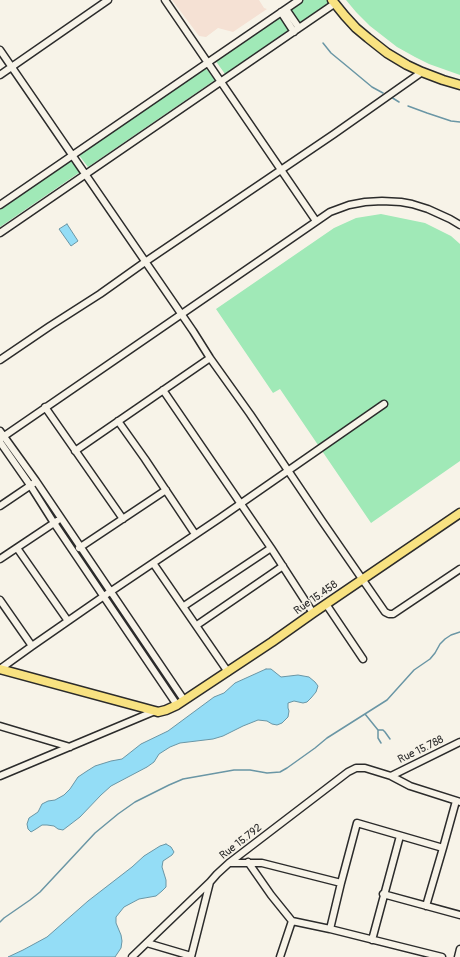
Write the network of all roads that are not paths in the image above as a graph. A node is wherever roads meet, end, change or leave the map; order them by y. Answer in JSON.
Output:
{"nodes":[{"id":1,"x":108,"y":0,"type":"edge"},
{"id":2,"x":165,"y":0,"type":"edge"},
{"id":3,"x":299,"y":0,"type":"edge"},
{"id":4,"x":333,"y":2,"type":"edge"},
{"id":5,"x":284,"y":10,"type":"junction"},
{"id":6,"x":296,"y":30,"type":"junction"},
{"id":7,"x":0,"y":50,"type":"edge"},
{"id":8,"x":208,"y":62,"type":"junction"},
{"id":9,"x":12,"y":67,"type":"junction"},
{"id":10,"x":422,"y":72,"type":"junction"},
{"id":11,"x":0,"y":75,"type":"edge"},
{"id":12,"x":221,"y":82,"type":"junction"},
{"id":13,"x":460,"y":85,"type":"edge"},
{"id":14,"x":72,"y":155,"type":"junction"},
{"id":15,"x":281,"y":170,"type":"junction"},
{"id":16,"x":85,"y":174,"type":"junction"},
{"id":17,"x":0,"y":205,"type":"edge"},
{"id":18,"x":316,"y":221,"type":"junction"},
{"id":19,"x":460,"y":225,"type":"edge"},
{"id":20,"x":0,"y":233,"type":"edge"},
{"id":21,"x":145,"y":262,"type":"junction"},
{"id":22,"x":181,"y":314,"type":"junction"},
{"id":23,"x":210,"y":358,"type":"junction"},
{"id":24,"x":0,"y":360,"type":"edge"},
{"id":25,"x":163,"y":390,"type":"junction"},
{"id":26,"x":384,"y":404,"type":"dead end"},
{"id":27,"x":45,"y":407,"type":"junction"},
{"id":28,"x":118,"y":421,"type":"junction"},
{"id":29,"x":1,"y":437,"type":"edge"},
{"id":30,"x":75,"y":451,"type":"junction"},
{"id":31,"x":287,"y":471,"type":"junction"},
{"id":32,"x":33,"y":483,"type":"junction"},
{"id":33,"x":166,"y":490,"type":"junction"},
{"id":34,"x":241,"y":503,"type":"junction"},
{"id":35,"x":0,"y":506,"type":"edge"},
{"id":36,"x":460,"y":513,"type":"edge"},
{"id":37,"x":61,"y":518,"type":"junction"},
{"id":38,"x":122,"y":520,"type":"junction"},
{"id":39,"x":54,"y":522,"type":"junction"},
{"id":40,"x":195,"y":534,"type":"junction"},
{"id":41,"x":81,"y":547,"type":"junction"},
{"id":42,"x":17,"y":548,"type":"junction"},
{"id":43,"x":272,"y":548,"type":"junction"},
{"id":44,"x":74,"y":551,"type":"junction"},
{"id":45,"x":0,"y":559,"type":"edge"},
{"id":46,"x":153,"y":563,"type":"junction"},
{"id":47,"x":283,"y":566,"type":"junction"},
{"id":48,"x":460,"y":569,"type":"edge"},
{"id":49,"x":362,"y":579,"type":"junction"},
{"id":50,"x":110,"y":592,"type":"junction"},
{"id":51,"x":104,"y":596,"type":"junction"},
{"id":52,"x":0,"y":600,"type":"edge"},
{"id":53,"x":326,"y":604,"type":"junction"},
{"id":54,"x":184,"y":606,"type":"junction"},
{"id":55,"x":6,"y":609,"type":"junction"},
{"id":56,"x":0,"y":613,"type":"edge"},
{"id":57,"x":313,"y":613,"type":"junction"},
{"id":58,"x":68,"y":621,"type":"junction"},
{"id":59,"x":196,"y":625,"type":"junction"},
{"id":60,"x":32,"y":646,"type":"junction"},
{"id":61,"x":363,"y":659,"type":"dead end"},
{"id":62,"x":0,"y":669,"type":"edge"},
{"id":63,"x":228,"y":672,"type":"junction"},
{"id":64,"x":184,"y":700,"type":"junction"},
{"id":65,"x":177,"y":705,"type":"junction"},
{"id":66,"x":155,"y":711,"type":"junction"},
{"id":67,"x":0,"y":726,"type":"edge"},
{"id":68,"x":460,"y":742,"type":"edge"},
{"id":69,"x":70,"y":747,"type":"junction"},
{"id":70,"x":451,"y":747,"type":"junction"},
{"id":71,"x":460,"y":749,"type":"edge"},
{"id":72,"x":0,"y":776,"type":"edge"},
{"id":73,"x":391,"y":776,"type":"junction"},
{"id":74,"x":458,"y":802,"type":"edge"},
{"id":75,"x":400,"y":836,"type":"junction"},
{"id":76,"x":443,"y":848,"type":"junction"},
{"id":77,"x":248,"y":862,"type":"junction"},
{"id":78,"x":229,"y":863,"type":"junction"},
{"id":79,"x":210,"y":882,"type":"junction"},
{"id":80,"x":341,"y":883,"type":"junction"},
{"id":81,"x":383,"y":894,"type":"junction"},
{"id":82,"x":426,"y":906,"type":"junction"},
{"id":83,"x":460,"y":915,"type":"edge"},
{"id":84,"x":292,"y":921,"type":"junction"},
{"id":85,"x":330,"y":929,"type":"junction"},
{"id":86,"x":372,"y":940,"type":"junction"},
{"id":87,"x":147,"y":943,"type":"junction"},
{"id":88,"x":460,"y":949,"type":"edge"},
{"id":89,"x":191,"y":956,"type":"edge"},
{"id":90,"x":132,"y":957,"type":"edge"},
{"id":91,"x":280,"y":957,"type":"edge"},
{"id":92,"x":442,"y":957,"type":"edge"},
{"id":93,"x":458,"y":957,"type":"edge"}],
"edges":[{"from":1,"to":9,"type":"street"},
{"from":2,"to":8,"type":"street"},
{"from":3,"to":5,"type":"street"},
{"from":4,"to":6,"type":"street"},
{"from":4,"to":10,"type":"main road"},
{"from":5,"to":6,"type":"street"},
{"from":5,"to":8,"type":"street"},
{"from":6,"to":12,"type":"street"},
{"from":7,"to":9,"type":"street"},
{"from":8,"to":12,"type":"street"},
{"from":8,"to":14,"type":"street"},
{"from":9,"to":11,"type":"street"},
{"from":9,"to":14,"type":"street"},
{"from":10,"to":13,"type":"main road"},
{"from":10,"to":15,"type":"street"},
{"from":12,"to":15,"type":"street"},
{"from":12,"to":16,"type":"street"},
{"from":14,"to":16,"type":"street"},
{"from":14,"to":17,"type":"street"},
{"from":15,"to":18,"type":"street"},
{"from":15,"to":21,"type":"street"},
{"from":16,"to":20,"type":"street"},
{"from":16,"to":21,"type":"street"},
{"from":18,"to":19,"type":"street"},
{"from":18,"to":22,"type":"street"},
{"from":21,"to":22,"type":"street"},
{"from":21,"to":24,"type":"street"},
{"from":22,"to":23,"type":"street"},
{"from":22,"to":27,"type":"street"},
{"from":23,"to":25,"type":"street"},
{"from":23,"to":31,"type":"street"},
{"from":25,"to":28,"type":"street"},
{"from":25,"to":34,"type":"street"},
{"from":26,"to":31,"type":"street"},
{"from":27,"to":29,"type":"street"},
{"from":27,"to":30,"type":"street"},
{"from":28,"to":30,"type":"street"},
{"from":28,"to":33,"type":"street"},
{"from":29,"to":32,"type":"street"},
{"from":30,"to":38,"type":"street"},
{"from":31,"to":34,"type":"street"},
{"from":31,"to":49,"type":"street"},
{"from":32,"to":35,"type":"street"},
{"from":32,"to":37,"type":"street"},
{"from":32,"to":39,"type":"street"},
{"from":33,"to":38,"type":"street"},
{"from":33,"to":40,"type":"street"},
{"from":34,"to":40,"type":"street"},
{"from":34,"to":43,"type":"street"},
{"from":36,"to":49,"type":"main road","name":"Rue 15.458"},
{"from":37,"to":39,"type":"street"},
{"from":37,"to":41,"type":"street"},
{"from":38,"to":41,"type":"street"},
{"from":39,"to":42,"type":"street"},
{"from":39,"to":44,"type":"street"},
{"from":40,"to":46,"type":"street"},
{"from":41,"to":44,"type":"street"},
{"from":41,"to":50,"type":"street"},
{"from":42,"to":45,"type":"street"},
{"from":42,"to":58,"type":"street"},
{"from":43,"to":47,"type":"street"},
{"from":43,"to":54,"type":"street"},
{"from":44,"to":51,"type":"street"},
{"from":46,"to":50,"type":"street"},
{"from":46,"to":54,"type":"street"},
{"from":47,"to":57,"type":"street"},
{"from":47,"to":59,"type":"street"},
{"from":48,"to":49,"type":"street"},
{"from":49,"to":53,"type":"main road","name":"Rue 15.458"},
{"from":50,"to":51,"type":"street"},
{"from":50,"to":64,"type":"street"},
{"from":51,"to":58,"type":"street"},
{"from":51,"to":65,"type":"street"},
{"from":52,"to":55,"type":"street"},
{"from":53,"to":57,"type":"main road","name":"Rue 15.458"},
{"from":53,"to":61,"type":"street"},
{"from":54,"to":59,"type":"street"},
{"from":55,"to":56,"type":"street"},
{"from":55,"to":60,"type":"street"},
{"from":57,"to":63,"type":"main road","name":"Rue 15.458"},
{"from":58,"to":60,"type":"street"},
{"from":59,"to":63,"type":"street"},
{"from":60,"to":62,"type":"street"},
{"from":62,"to":66,"type":"main road"},
{"from":63,"to":64,"type":"main road","name":"Rue 15.458"},
{"from":64,"to":65,"type":"main road","name":"Rue 15.458"},
{"from":65,"to":66,"type":"main road","name":"Rue 15.458"},
{"from":66,"to":69,"type":"street"},
{"from":67,"to":69,"type":"street"},
{"from":68,"to":70,"type":"street","name":"Rue 15.788"},
{"from":69,"to":72,"type":"street"},
{"from":70,"to":71,"type":"street"},
{"from":70,"to":73,"type":"street","name":"Rue 15.788"},
{"from":73,"to":74,"type":"street"},
{"from":73,"to":78,"type":"street","name":"Rue 15.792"},
{"from":74,"to":76,"type":"street"},
{"from":75,"to":76,"type":"street"},
{"from":75,"to":80,"type":"street"},
{"from":75,"to":81,"type":"street"},
{"from":76,"to":82,"type":"street"},
{"from":77,"to":78,"type":"street"},
{"from":77,"to":80,"type":"street"},
{"from":77,"to":84,"type":"street"},
{"from":78,"to":79,"type":"street","name":"Rue 15.792"},
{"from":79,"to":87,"type":"street"},
{"from":79,"to":89,"type":"street","name":"Rue 15.792"},
{"from":80,"to":85,"type":"street"},
{"from":81,"to":82,"type":"street"},
{"from":81,"to":86,"type":"street"},
{"from":82,"to":83,"type":"street"},
{"from":84,"to":85,"type":"street"},
{"from":84,"to":91,"type":"street"},
{"from":85,"to":86,"type":"street"},
{"from":86,"to":92,"type":"street"},
{"from":87,"to":89,"type":"street"},
{"from":87,"to":90,"type":"street"},
{"from":88,"to":93,"type":"street"}]}
